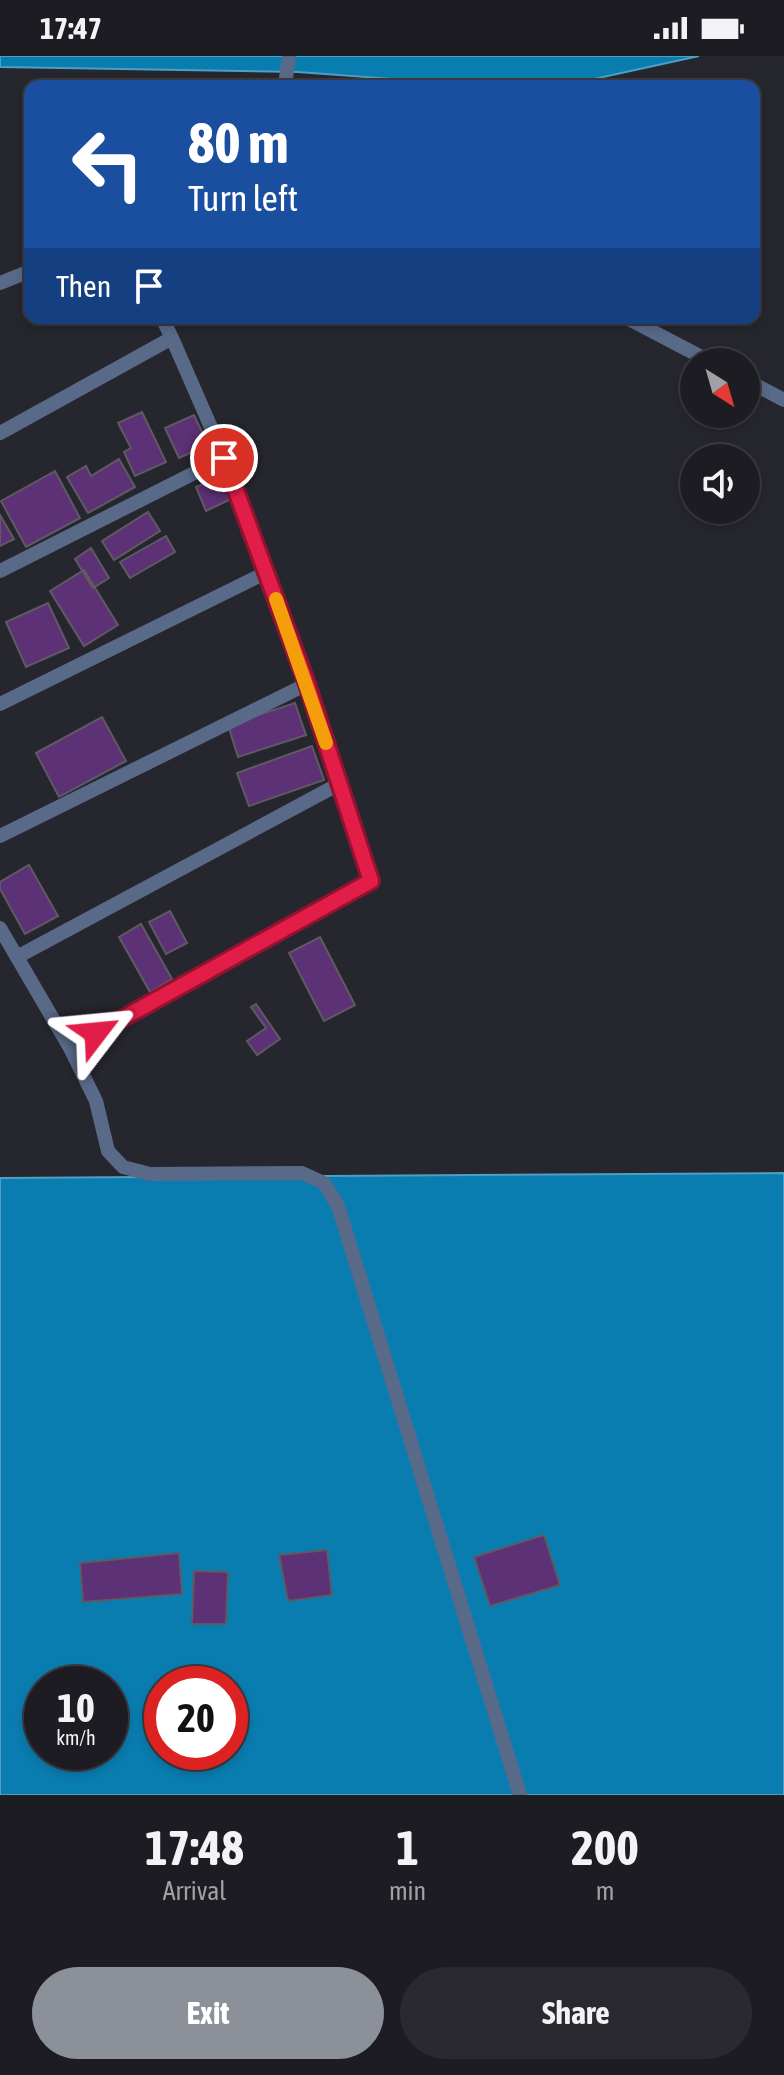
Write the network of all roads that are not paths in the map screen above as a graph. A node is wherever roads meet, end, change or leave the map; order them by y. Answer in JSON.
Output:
{"nodes":[{"id":1,"x":289,"y":56,"type":"edge"},
{"id":2,"x":286,"y":80,"type":"edge"},
{"id":3,"x":24,"y":273,"type":"edge"},
{"id":4,"x":0,"y":283,"type":"edge"},
{"id":5,"x":165,"y":324,"type":"edge"},
{"id":6,"x":638,"y":324,"type":"edge"},
{"id":7,"x":172,"y":338,"type":"junction"},
{"id":8,"x":684,"y":348,"type":"edge"},
{"id":9,"x":760,"y":387,"type":"edge"},
{"id":10,"x":784,"y":400,"type":"edge"},
{"id":11,"x":0,"y":433,"type":"edge"},
{"id":12,"x":224,"y":458,"type":"junction"},
{"id":13,"x":0,"y":571,"type":"edge"},
{"id":14,"x":267,"y":572,"type":"junction"},
{"id":15,"x":307,"y":684,"type":"junction"},
{"id":16,"x":0,"y":704,"type":"edge"},
{"id":17,"x":339,"y":784,"type":"junction"},
{"id":18,"x":0,"y":836,"type":"edge"},
{"id":19,"x":0,"y":928,"type":"edge"},
{"id":20,"x":17,"y":957,"type":"junction"},
{"id":21,"x":70,"y":1048,"type":"junction"},
{"id":22,"x":520,"y":1795,"type":"edge"}],
"edges":[{"from":1,"to":2,"type":"lane"},
{"from":3,"to":4,"type":"lane"},
{"from":5,"to":7,"type":"lane"},
{"from":6,"to":8,"type":"lane"},
{"from":7,"to":11,"type":"lane"},
{"from":7,"to":12,"type":"lane"},
{"from":9,"to":10,"type":"lane"},
{"from":12,"to":13,"type":"lane"},
{"from":12,"to":14,"type":"lane"},
{"from":14,"to":15,"type":"lane"},
{"from":14,"to":16,"type":"lane"},
{"from":15,"to":17,"type":"lane"},
{"from":15,"to":18,"type":"lane"},
{"from":17,"to":20,"type":"lane"},
{"from":17,"to":21,"type":"lane"},
{"from":19,"to":20,"type":"lane"},
{"from":20,"to":21,"type":"lane"},
{"from":21,"to":22,"type":"lane"}]}
